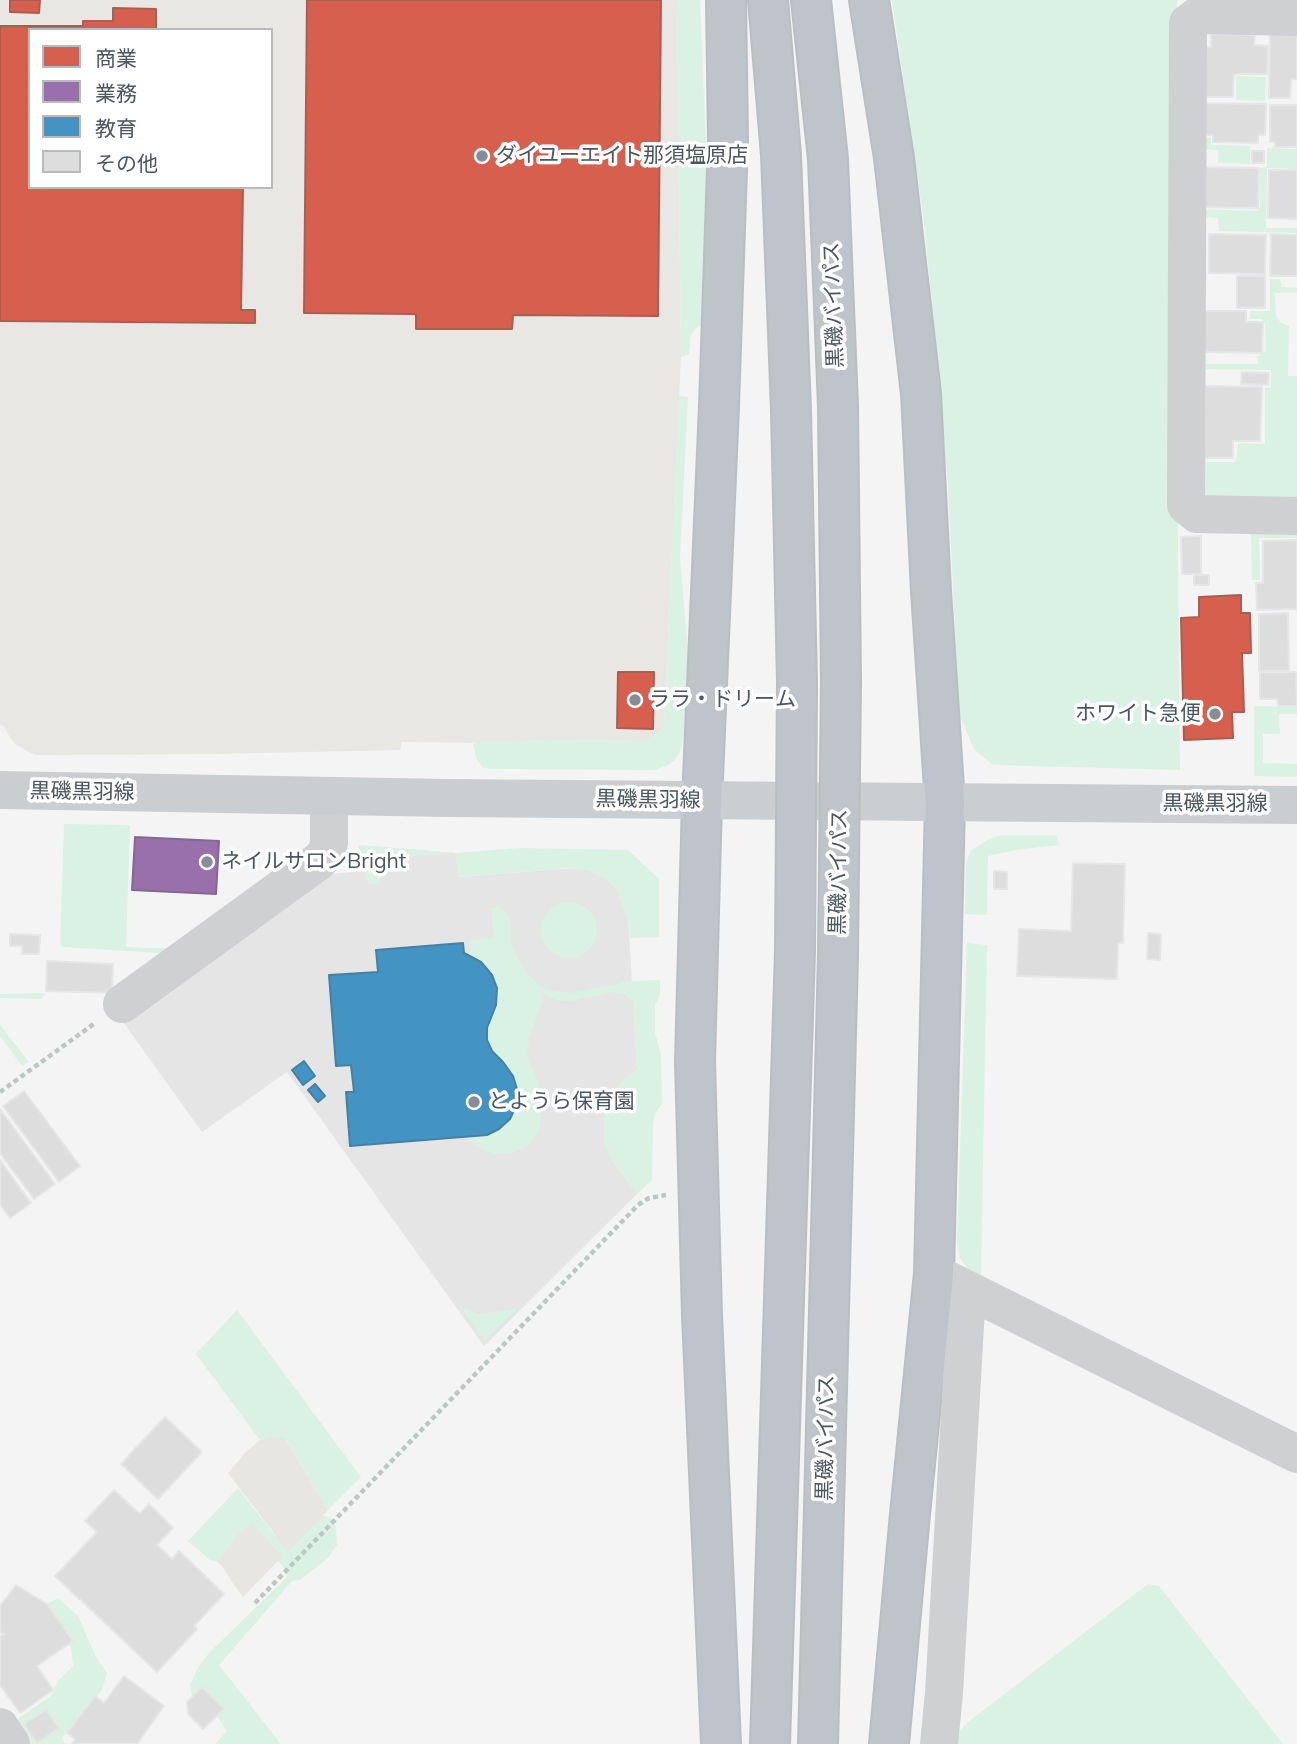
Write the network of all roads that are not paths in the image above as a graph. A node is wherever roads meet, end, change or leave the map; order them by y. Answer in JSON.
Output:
{"nodes":[{"id":1,"x":726,"y":0,"type":"edge"},
{"id":2,"x":768,"y":0,"type":"edge"},
{"id":3,"x":811,"y":0,"type":"edge"},
{"id":4,"x":869,"y":0,"type":"edge"},
{"id":5,"x":1297,"y":17,"type":"edge"},
{"id":6,"x":1297,"y":516,"type":"edge"},
{"id":7,"x":0,"y":790,"type":"edge"},
{"id":8,"x":329,"y":796,"type":"junction"},
{"id":9,"x":702,"y":801,"type":"junction"},
{"id":10,"x":945,"y":803,"type":"junction"},
{"id":11,"x":1297,"y":805,"type":"edge"},
{"id":12,"x":122,"y":1004,"type":"road end"},
{"id":13,"x":934,"y":1273,"type":"junction"},
{"id":14,"x":967,"y":1291,"type":"junction"},
{"id":15,"x":1297,"y":1454,"type":"edge"},
{"id":16,"x":0,"y":1727,"type":"edge"},
{"id":17,"x":11,"y":1744,"type":"edge"},
{"id":18,"x":721,"y":1744,"type":"edge"},
{"id":19,"x":770,"y":1744,"type":"edge"},
{"id":20,"x":818,"y":1744,"type":"edge"},
{"id":21,"x":889,"y":1744,"type":"edge"},
{"id":22,"x":939,"y":1744,"type":"edge"}],
"edges":[{"from":1,"to":9,"type":"highway"},
{"from":2,"to":19,"type":"highway","name":"黒磯バイパス","bridge":true},
{"from":3,"to":20,"type":"highway","name":"黒磯バイパス","bridge":true},
{"from":4,"to":10,"type":"highway"},
{"from":5,"to":6,"type":"street"},
{"from":7,"to":8,"type":"main road","name":"黒磯黒羽線"},
{"from":8,"to":9,"type":"main road","name":"黒磯黒羽線"},
{"from":8,"to":12,"type":"street"},
{"from":9,"to":10,"type":"main road","name":"黒磯黒羽線"},
{"from":9,"to":18,"type":"highway"},
{"from":10,"to":11,"type":"main road","name":"黒磯黒羽線"},
{"from":10,"to":13,"type":"highway"},
{"from":13,"to":14,"type":"street"},
{"from":13,"to":21,"type":"highway"},
{"from":14,"to":15,"type":"street"},
{"from":14,"to":22,"type":"street"},
{"from":16,"to":17,"type":"street"}]}
